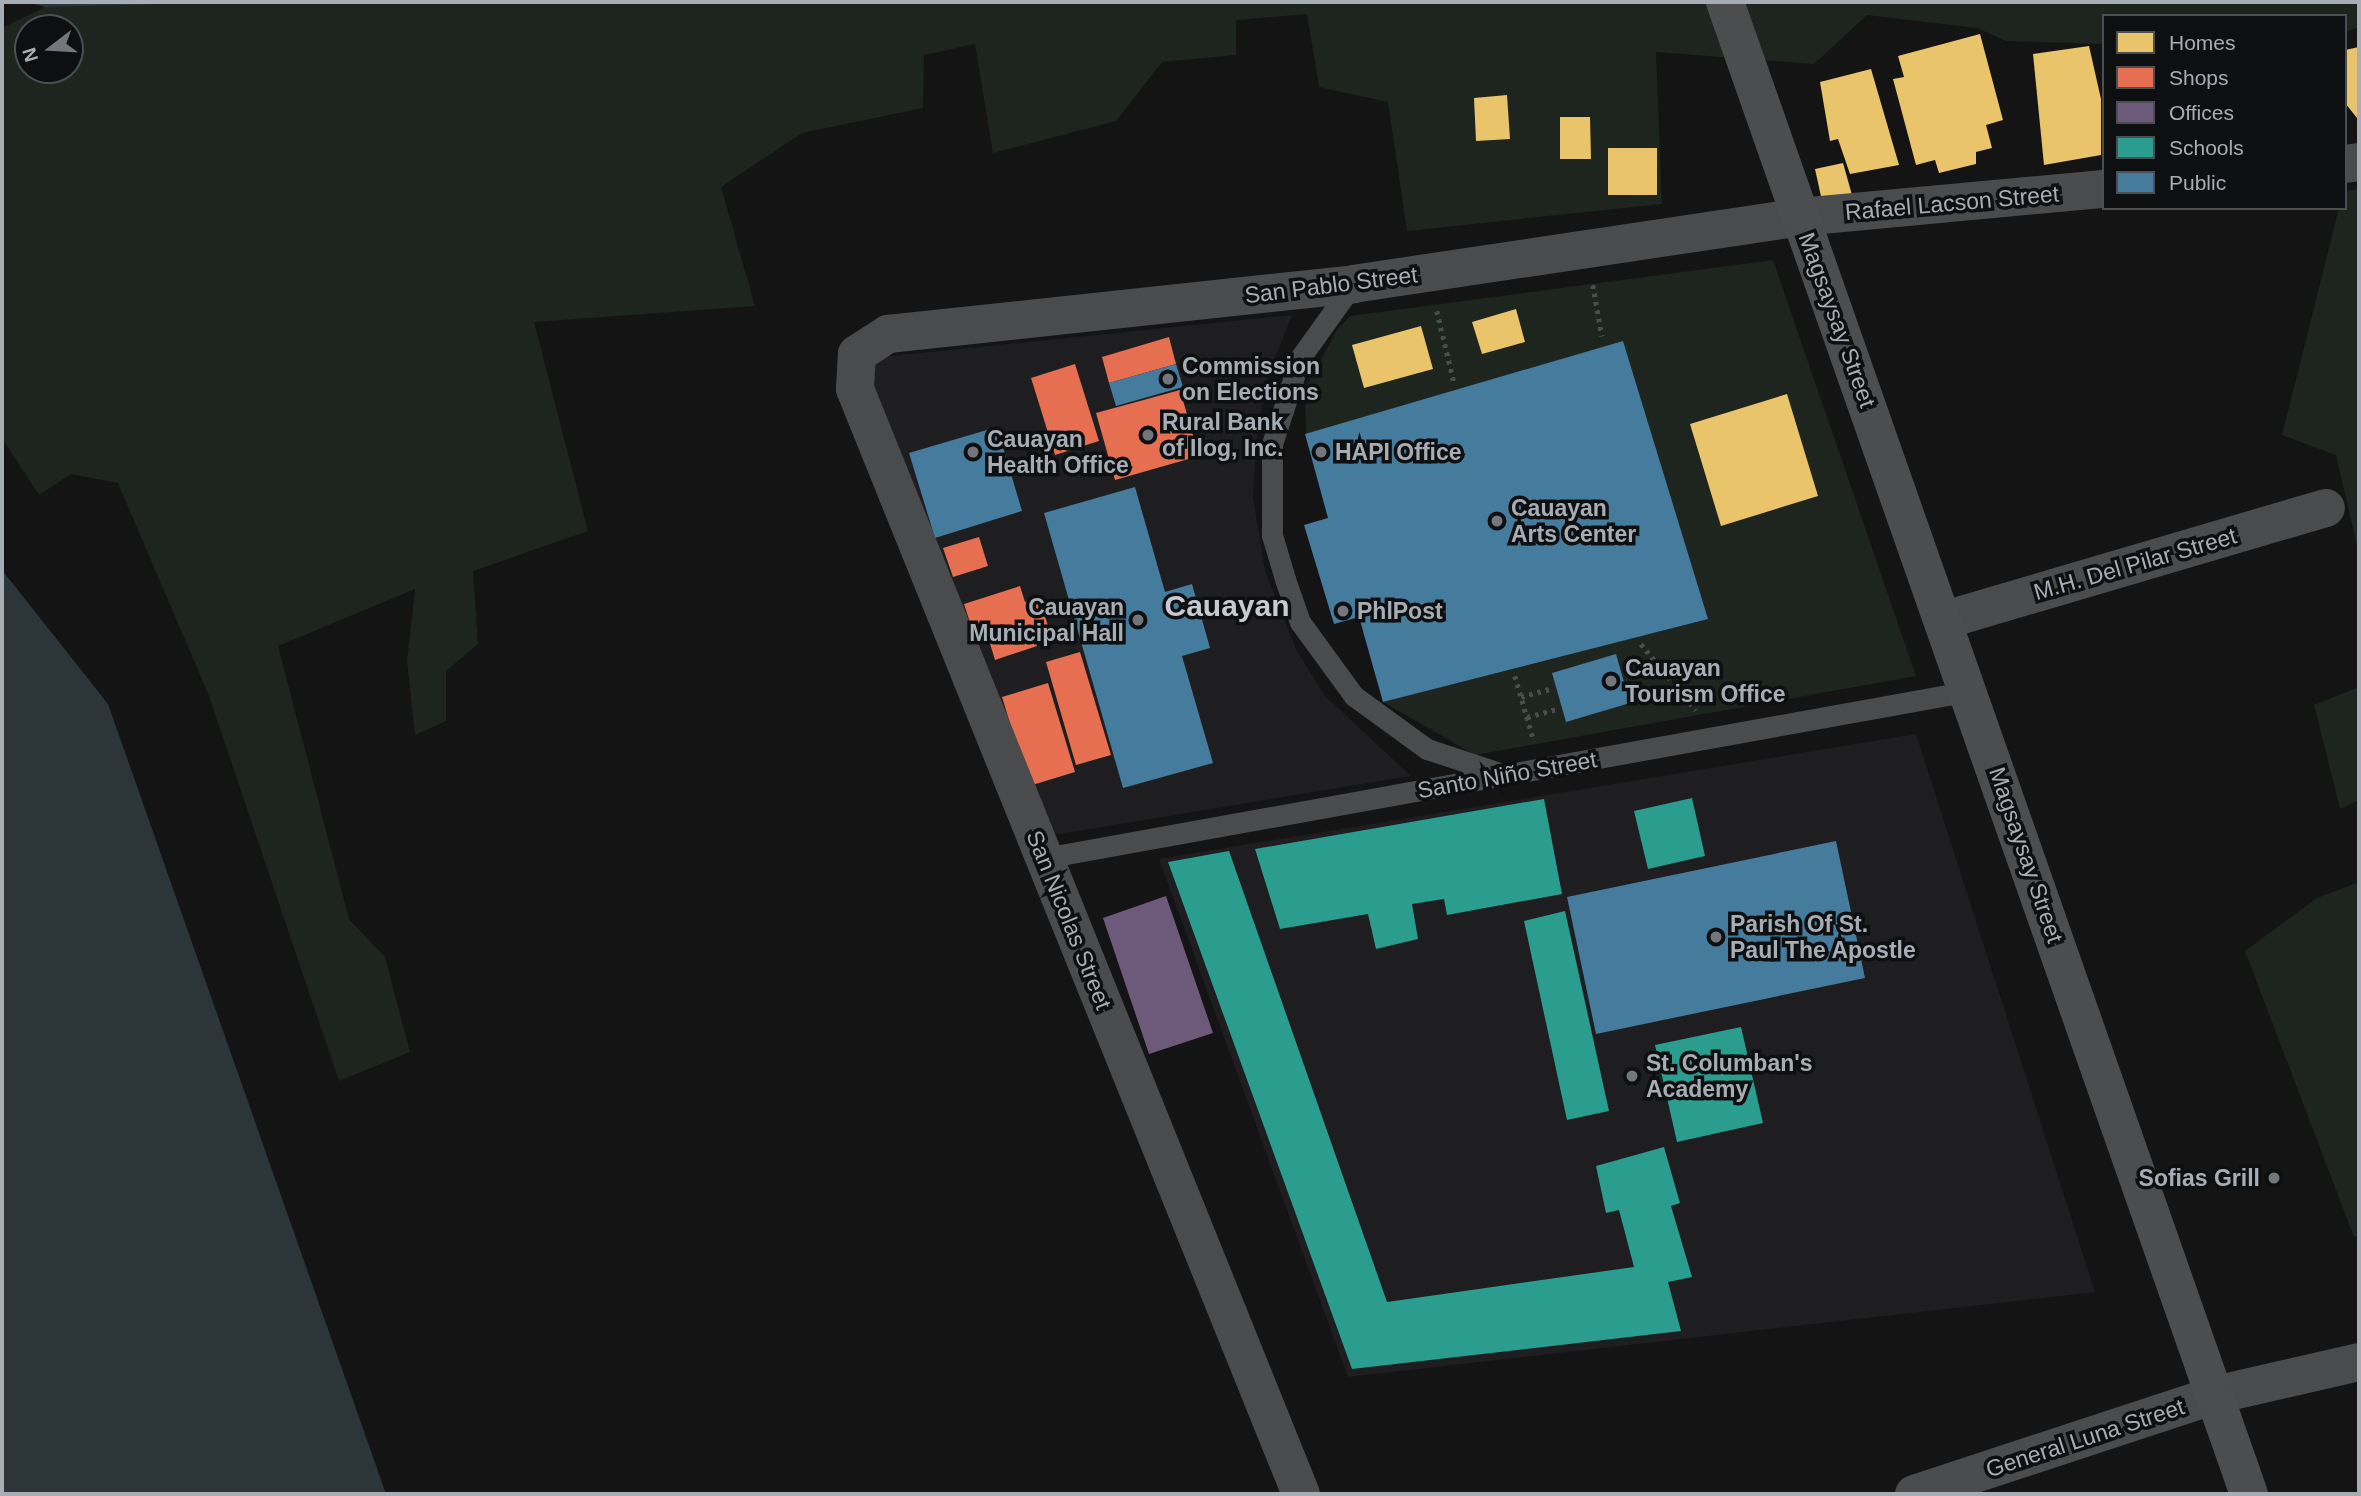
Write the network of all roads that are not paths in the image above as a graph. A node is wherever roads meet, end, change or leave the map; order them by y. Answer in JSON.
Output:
{"nodes":[{"id":1,"x":1726,"y":7,"type":"edge"},
{"id":2,"x":2102,"y":189,"type":"edge"},
{"id":3,"x":1800,"y":216,"type":"junction"},
{"id":4,"x":1353,"y":284,"type":"junction"},
{"id":5,"x":864,"y":346,"type":"joint"},
{"id":6,"x":2326,"y":508,"type":"dead end"},
{"id":7,"x":1945,"y":620,"type":"junction"},
{"id":8,"x":1969,"y":691,"type":"junction"},
{"id":9,"x":1510,"y":775,"type":"junction"},
{"id":10,"x":1044,"y":858,"type":"junction"},
{"id":11,"x":2359,"y":1363,"type":"edge"},
{"id":12,"x":2215,"y":1395,"type":"junction"},
{"id":13,"x":1301,"y":1494,"type":"edge"},
{"id":14,"x":1914,"y":1494,"type":"edge"},
{"id":15,"x":2249,"y":1494,"type":"edge"}],
"edges":[{"from":1,"to":3,"type":"highway","name":"Magsaysay Street"},
{"from":2,"to":3,"type":"street","name":"Rafael Lacson Street"},
{"from":3,"to":4,"type":"street","name":"San Pablo Street"},
{"from":3,"to":7,"type":"highway","name":"Magsaysay Street"},
{"from":4,"to":5,"type":"street","name":"San Pablo Street"},
{"from":4,"to":9,"type":"lane"},
{"from":5,"to":10,"type":"street","name":"San Nicolas Street"},
{"from":6,"to":7,"type":"street","name":"M.H. Del Pilar Street"},
{"from":7,"to":8,"type":"highway","name":"Magsaysay Street"},
{"from":8,"to":9,"type":"lane","name":"Santo Niño Street"},
{"from":8,"to":12,"type":"highway","name":"Magsaysay Street"},
{"from":9,"to":10,"type":"lane","name":"Santo Niño Street"},
{"from":10,"to":13,"type":"street","name":"San Nicolas Street"},
{"from":11,"to":12,"type":"street"},
{"from":12,"to":14,"type":"street","name":"General Luna Street"},
{"from":12,"to":15,"type":"highway","name":"Magsaysay Street"}]}
